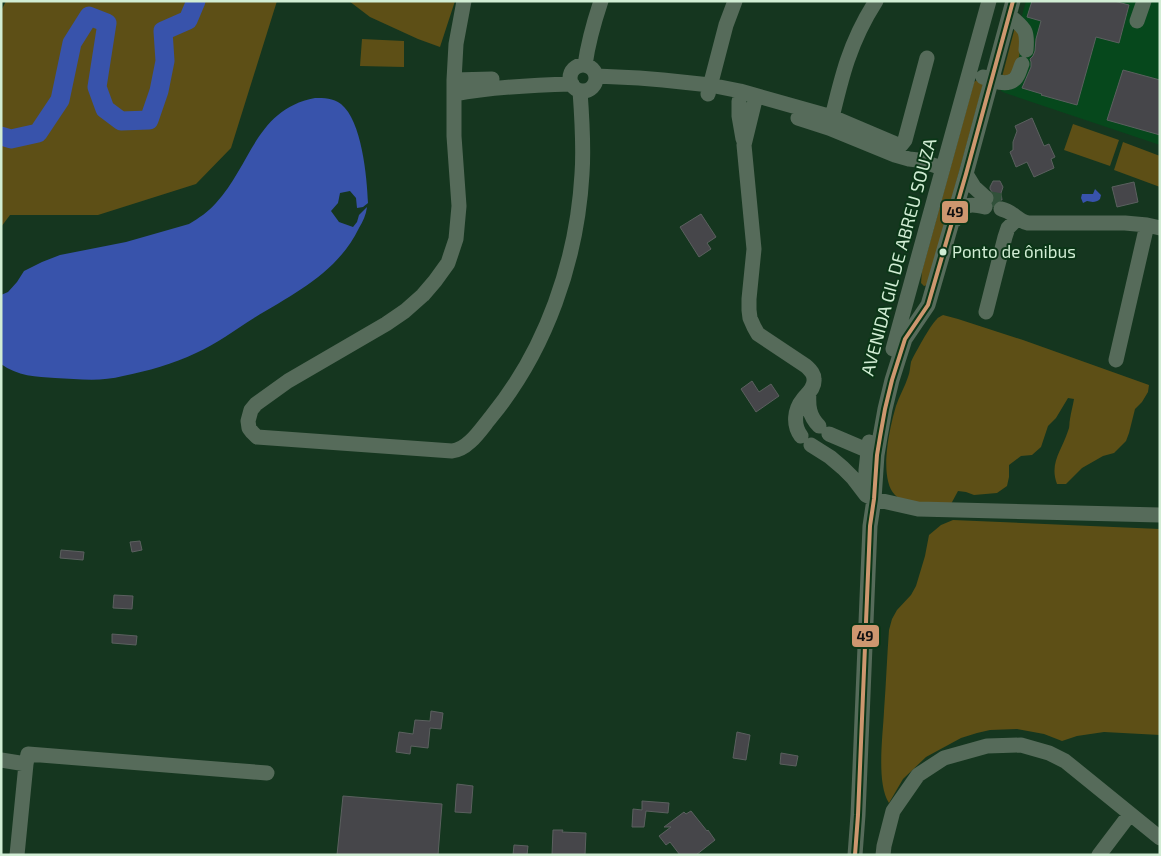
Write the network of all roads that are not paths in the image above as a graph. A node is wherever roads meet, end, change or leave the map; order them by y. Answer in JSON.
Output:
{"nodes":[{"id":1,"x":464,"y":1,"type":"edge"},
{"id":2,"x":601,"y":1,"type":"edge"},
{"id":3,"x":735,"y":1,"type":"edge"},
{"id":4,"x":876,"y":1,"type":"edge"},
{"id":5,"x":989,"y":1,"type":"edge"},
{"id":6,"x":1144,"y":1,"type":"edge"},
{"id":7,"x":1011,"y":8,"type":"edge"},
{"id":8,"x":1137,"y":21,"type":"dead end"},
{"id":9,"x":927,"y":58,"type":"dead end"},
{"id":10,"x":585,"y":65,"type":"junction"},
{"id":11,"x":970,"y":73,"type":"junction"},
{"id":12,"x":992,"y":79,"type":"junction"},
{"id":13,"x":595,"y":80,"type":"junction"},
{"id":14,"x":574,"y":83,"type":"junction"},
{"id":15,"x":454,"y":87,"type":"junction"},
{"id":16,"x":709,"y":90,"type":"junction"},
{"id":17,"x":739,"y":101,"type":"junction"},
{"id":18,"x":754,"y":104,"type":"junction"},
{"id":19,"x":830,"y":122,"type":"junction"},
{"id":20,"x":744,"y":145,"type":"junction"},
{"id":21,"x":942,"y":168,"type":"junction"},
{"id":22,"x":966,"y":174,"type":"junction"},
{"id":23,"x":1002,"y":205,"type":"tunnel mouth"},
{"id":24,"x":1018,"y":218,"type":"junction"},
{"id":25,"x":1153,"y":226,"type":"edge"},
{"id":26,"x":951,"y":228,"type":"junction"},
{"id":27,"x":917,"y":260,"type":"junction"},
{"id":28,"x":932,"y":290,"type":"junction"},
{"id":29,"x":986,"y":312,"type":"dead end"},
{"id":30,"x":1116,"y":360,"type":"dead end"},
{"id":31,"x":809,"y":392,"type":"junction"},
{"id":32,"x":873,"y":453,"type":"junction"},
{"id":33,"x":870,"y":497,"type":"junction"},
{"id":34,"x":1160,"y":515,"type":"edge"},
{"id":35,"x":27,"y":759,"type":"junction"},
{"id":36,"x":1,"y":760,"type":"edge"},
{"id":37,"x":267,"y":773,"type":"dead end"},
{"id":38,"x":1130,"y":814,"type":"junction"},
{"id":39,"x":1160,"y":838,"type":"edge"},
{"id":40,"x":17,"y":855,"type":"edge"},
{"id":41,"x":855,"y":855,"type":"edge"},
{"id":42,"x":883,"y":855,"type":"edge"},
{"id":43,"x":1099,"y":855,"type":"edge"}],
"edges":[{"from":1,"to":15,"type":"street"},
{"from":2,"to":10,"type":"street"},
{"from":3,"to":16,"type":"street"},
{"from":4,"to":19,"type":"street"},
{"from":5,"to":11,"type":"street","name":"AVENIDA GIL DE ABREU SOUZA"},
{"from":6,"to":8,"type":"street"},
{"from":7,"to":12,"type":"street","name":"AVENIDA GIL DE ABREU SOUZA"},
{"from":7,"to":12,"type":"street"},
{"from":9,"to":19,"type":"street"},
{"from":10,"to":13,"type":"street"},
{"from":10,"to":14,"type":"street"},
{"from":11,"to":12,"type":"street"},
{"from":11,"to":21,"type":"street","name":"AVENIDA GIL DE ABREU SOUZA"},
{"from":12,"to":22,"type":"street","name":"AVENIDA GIL DE ABREU SOUZA"},
{"from":13,"to":14,"type":"street"},
{"from":13,"to":16,"type":"street"},
{"from":14,"to":15,"type":"street"},
{"from":14,"to":15,"type":"street"},
{"from":16,"to":17,"type":"street"},
{"from":16,"to":19,"type":"street"},
{"from":17,"to":18,"type":"street"},
{"from":17,"to":20,"type":"street"},
{"from":18,"to":19,"type":"street"},
{"from":18,"to":20,"type":"street"},
{"from":19,"to":21,"type":"street"},
{"from":20,"to":31,"type":"street"},
{"from":21,"to":27,"type":"street","name":"AVENIDA GIL DE ABREU SOUZA"},
{"from":22,"to":26,"type":"street","name":"AVENIDA GIL DE ABREU SOUZA"},
{"from":22,"to":26,"type":"street"},
{"from":23,"to":24,"type":"street"},
{"from":24,"to":25,"type":"street"},
{"from":24,"to":29,"type":"street"},
{"from":25,"to":30,"type":"street"},
{"from":26,"to":28,"type":"street","name":"AVENIDA GIL DE ABREU SOUZA"},
{"from":27,"to":28,"type":"street"},
{"from":27,"to":32,"type":"street","name":"AVENIDA GIL DE ABREU SOUZA"},
{"from":28,"to":32,"type":"street","name":"AVENIDA GIL DE ABREU SOUZA"},
{"from":31,"to":32,"type":"street"},
{"from":31,"to":33,"type":"street"},
{"from":32,"to":33,"type":"street","name":"AVENIDA GIL DE ABREU SOUZA"},
{"from":33,"to":34,"type":"street"},
{"from":33,"to":41,"type":"street","name":"AVENIDA GIL DE ABREU SOUZA"},
{"from":35,"to":36,"type":"street"},
{"from":35,"to":37,"type":"street"},
{"from":35,"to":40,"type":"street"},
{"from":38,"to":39,"type":"street"},
{"from":38,"to":42,"type":"street"},
{"from":38,"to":43,"type":"street"}]}
